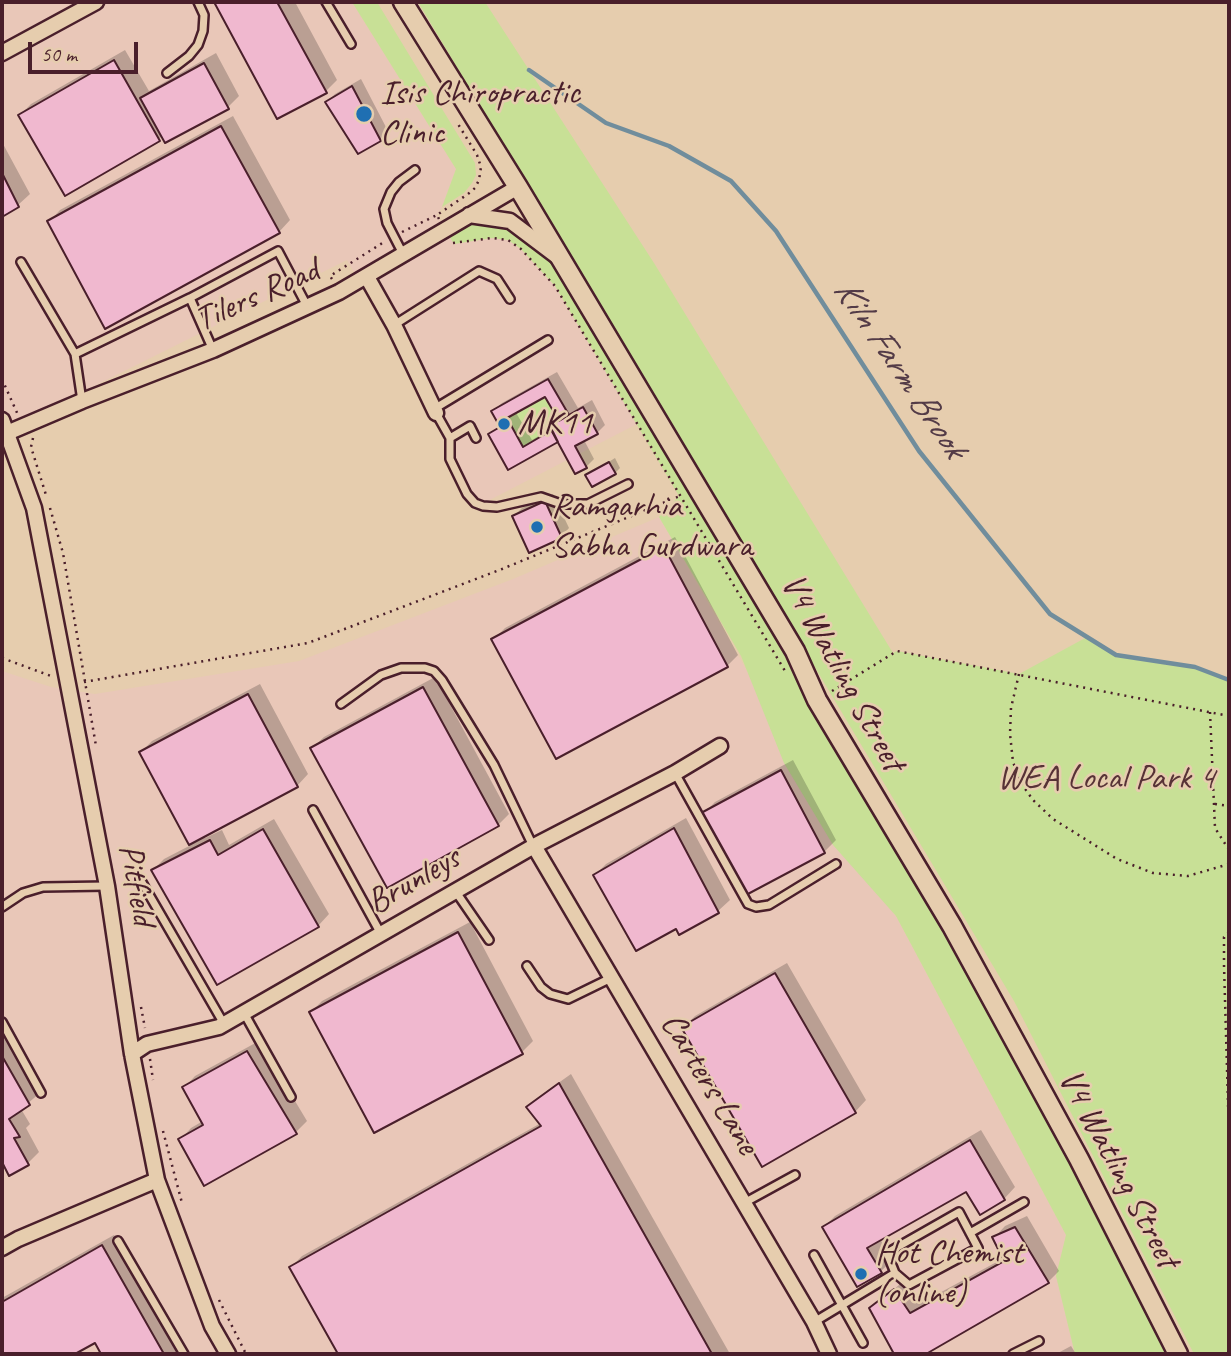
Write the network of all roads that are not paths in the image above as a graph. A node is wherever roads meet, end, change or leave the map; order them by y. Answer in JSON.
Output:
{"nodes":[{"id":1,"x":96,"y":2,"type":"edge"},
{"id":2,"x":198,"y":2,"type":"edge"},
{"id":3,"x":327,"y":2,"type":"edge"},
{"id":4,"x":403,"y":2,"type":"edge"},
{"id":5,"x":351,"y":44,"type":"dead end"},
{"id":6,"x":2,"y":53,"type":"edge"},
{"id":7,"x":167,"y":73,"type":"dead end"},
{"id":8,"x":415,"y":170,"type":"dead end"},
{"id":9,"x":518,"y":187,"type":"junction"},
{"id":10,"x":469,"y":215,"type":"junction"},
{"id":11,"x":403,"y":255,"type":"junction"},
{"id":12,"x":560,"y":259,"type":"junction"},
{"id":13,"x":21,"y":262,"type":"dead end"},
{"id":14,"x":367,"y":277,"type":"junction"},
{"id":15,"x":190,"y":298,"type":"junction"},
{"id":16,"x":510,"y":299,"type":"dead end"},
{"id":17,"x":307,"y":307,"type":"junction"},
{"id":18,"x":394,"y":325,"type":"junction"},
{"id":19,"x":548,"y":340,"type":"dead end"},
{"id":20,"x":213,"y":350,"type":"junction"},
{"id":21,"x":75,"y":354,"type":"junction"},
{"id":22,"x":82,"y":401,"type":"junction"},
{"id":23,"x":435,"y":411,"type":"junction"},
{"id":24,"x":5,"y":426,"type":"edge"},
{"id":25,"x":450,"y":438,"type":"junction"},
{"id":26,"x":476,"y":438,"type":"dead end"},
{"id":27,"x":628,"y":484,"type":"dead end"},
{"id":28,"x":341,"y":704,"type":"dead end"},
{"id":29,"x":720,"y":746,"type":"dead end"},
{"id":30,"x":675,"y":773,"type":"junction"},
{"id":31,"x":313,"y":810,"type":"dead end"},
{"id":32,"x":534,"y":846,"type":"junction"},
{"id":33,"x":836,"y":864,"type":"dead end"},
{"id":34,"x":140,"y":879,"type":"dead end"},
{"id":35,"x":107,"y":886,"type":"junction"},
{"id":36,"x":456,"y":891,"type":"junction"},
{"id":37,"x":2,"y":907,"type":"edge"},
{"id":38,"x":381,"y":934,"type":"junction"},
{"id":39,"x":489,"y":940,"type":"dead end"},
{"id":40,"x":527,"y":966,"type":"dead end"},
{"id":41,"x":611,"y":978,"type":"junction"},
{"id":42,"x":243,"y":1012,"type":"junction"},
{"id":43,"x":2,"y":1022,"type":"edge"},
{"id":44,"x":224,"y":1024,"type":"junction"},
{"id":45,"x":132,"y":1054,"type":"junction"},
{"id":46,"x":41,"y":1093,"type":"dead end"},
{"id":47,"x":291,"y":1097,"type":"dead end"},
{"id":48,"x":795,"y":1175,"type":"dead end"},
{"id":49,"x":157,"y":1180,"type":"junction"},
{"id":50,"x":1024,"y":1202,"type":"dead end"},
{"id":51,"x":744,"y":1203,"type":"junction"},
{"id":52,"x":970,"y":1233,"type":"junction"},
{"id":53,"x":118,"y":1241,"type":"dead end"},
{"id":54,"x":2,"y":1248,"type":"edge"},
{"id":55,"x":814,"y":1255,"type":"dead end"},
{"id":56,"x":895,"y":1273,"type":"junction"},
{"id":57,"x":842,"y":1305,"type":"junction"},
{"id":58,"x":814,"y":1322,"type":"junction"},
{"id":59,"x":1039,"y":1341,"type":"dead end"},
{"id":60,"x":863,"y":1343,"type":"dead end"},
{"id":61,"x":224,"y":1353,"type":"edge"},
{"id":62,"x":184,"y":1354,"type":"edge"},
{"id":63,"x":829,"y":1354,"type":"edge"},
{"id":64,"x":1013,"y":1354,"type":"edge"},
{"id":65,"x":1178,"y":1354,"type":"edge"}],
"edges":[{"from":1,"to":6,"type":"street"},
{"from":2,"to":7,"type":"lane"},
{"from":3,"to":5,"type":"lane"},
{"from":4,"to":9,"type":"street","name":"V4 Watling Street"},
{"from":8,"to":11,"type":"lane"},
{"from":9,"to":10,"type":"street","name":"Tilers Road"},
{"from":9,"to":12,"type":"street","name":"V4 Watling Street"},
{"from":10,"to":11,"type":"street","name":"Tilers Road"},
{"from":10,"to":12,"type":"street"},
{"from":11,"to":14,"type":"street","name":"Tilers Road"},
{"from":12,"to":65,"type":"street","name":"V4 Watling Street"},
{"from":13,"to":21,"type":"lane"},
{"from":14,"to":17,"type":"street","name":"Tilers Road"},
{"from":14,"to":18,"type":"street"},
{"from":15,"to":17,"type":"lane"},
{"from":15,"to":20,"type":"lane"},
{"from":15,"to":21,"type":"lane"},
{"from":16,"to":18,"type":"lane"},
{"from":17,"to":20,"type":"street","name":"Tilers Road"},
{"from":18,"to":23,"type":"street"},
{"from":19,"to":23,"type":"lane"},
{"from":20,"to":22,"type":"street","name":"Tilers Road"},
{"from":21,"to":22,"type":"lane"},
{"from":22,"to":24,"type":"street","name":"Tilers Road"},
{"from":23,"to":25,"type":"lane"},
{"from":24,"to":35,"type":"street","name":"Pitfield"},
{"from":25,"to":26,"type":"lane"},
{"from":25,"to":27,"type":"lane"},
{"from":28,"to":32,"type":"lane"},
{"from":29,"to":30,"type":"street","name":"Brunleys"},
{"from":30,"to":32,"type":"street","name":"Brunleys"},
{"from":30,"to":33,"type":"lane"},
{"from":31,"to":38,"type":"lane"},
{"from":32,"to":36,"type":"street","name":"Brunleys"},
{"from":32,"to":41,"type":"street","name":"Carters Lane"},
{"from":34,"to":44,"type":"lane"},
{"from":35,"to":37,"type":"lane"},
{"from":35,"to":45,"type":"street","name":"Pitfield"},
{"from":36,"to":38,"type":"street","name":"Brunleys"},
{"from":36,"to":39,"type":"lane"},
{"from":38,"to":42,"type":"street","name":"Brunleys"},
{"from":40,"to":41,"type":"lane"},
{"from":41,"to":51,"type":"street","name":"Carters Lane"},
{"from":42,"to":44,"type":"street","name":"Brunleys"},
{"from":42,"to":47,"type":"lane"},
{"from":43,"to":46,"type":"lane"},
{"from":44,"to":45,"type":"street","name":"Brunleys"},
{"from":45,"to":49,"type":"street","name":"Pitfield"},
{"from":48,"to":51,"type":"lane"},
{"from":49,"to":54,"type":"street"},
{"from":49,"to":61,"type":"street","name":"Pitfield"},
{"from":50,"to":52,"type":"lane"},
{"from":51,"to":58,"type":"street","name":"Carters Lane"},
{"from":52,"to":56,"type":"lane"},
{"from":52,"to":56,"type":"lane"},
{"from":53,"to":62,"type":"lane"},
{"from":55,"to":57,"type":"lane"},
{"from":56,"to":57,"type":"lane"},
{"from":57,"to":58,"type":"lane"},
{"from":57,"to":60,"type":"lane"},
{"from":58,"to":63,"type":"street","name":"Carters Lane"},
{"from":59,"to":64,"type":"lane"}]}
